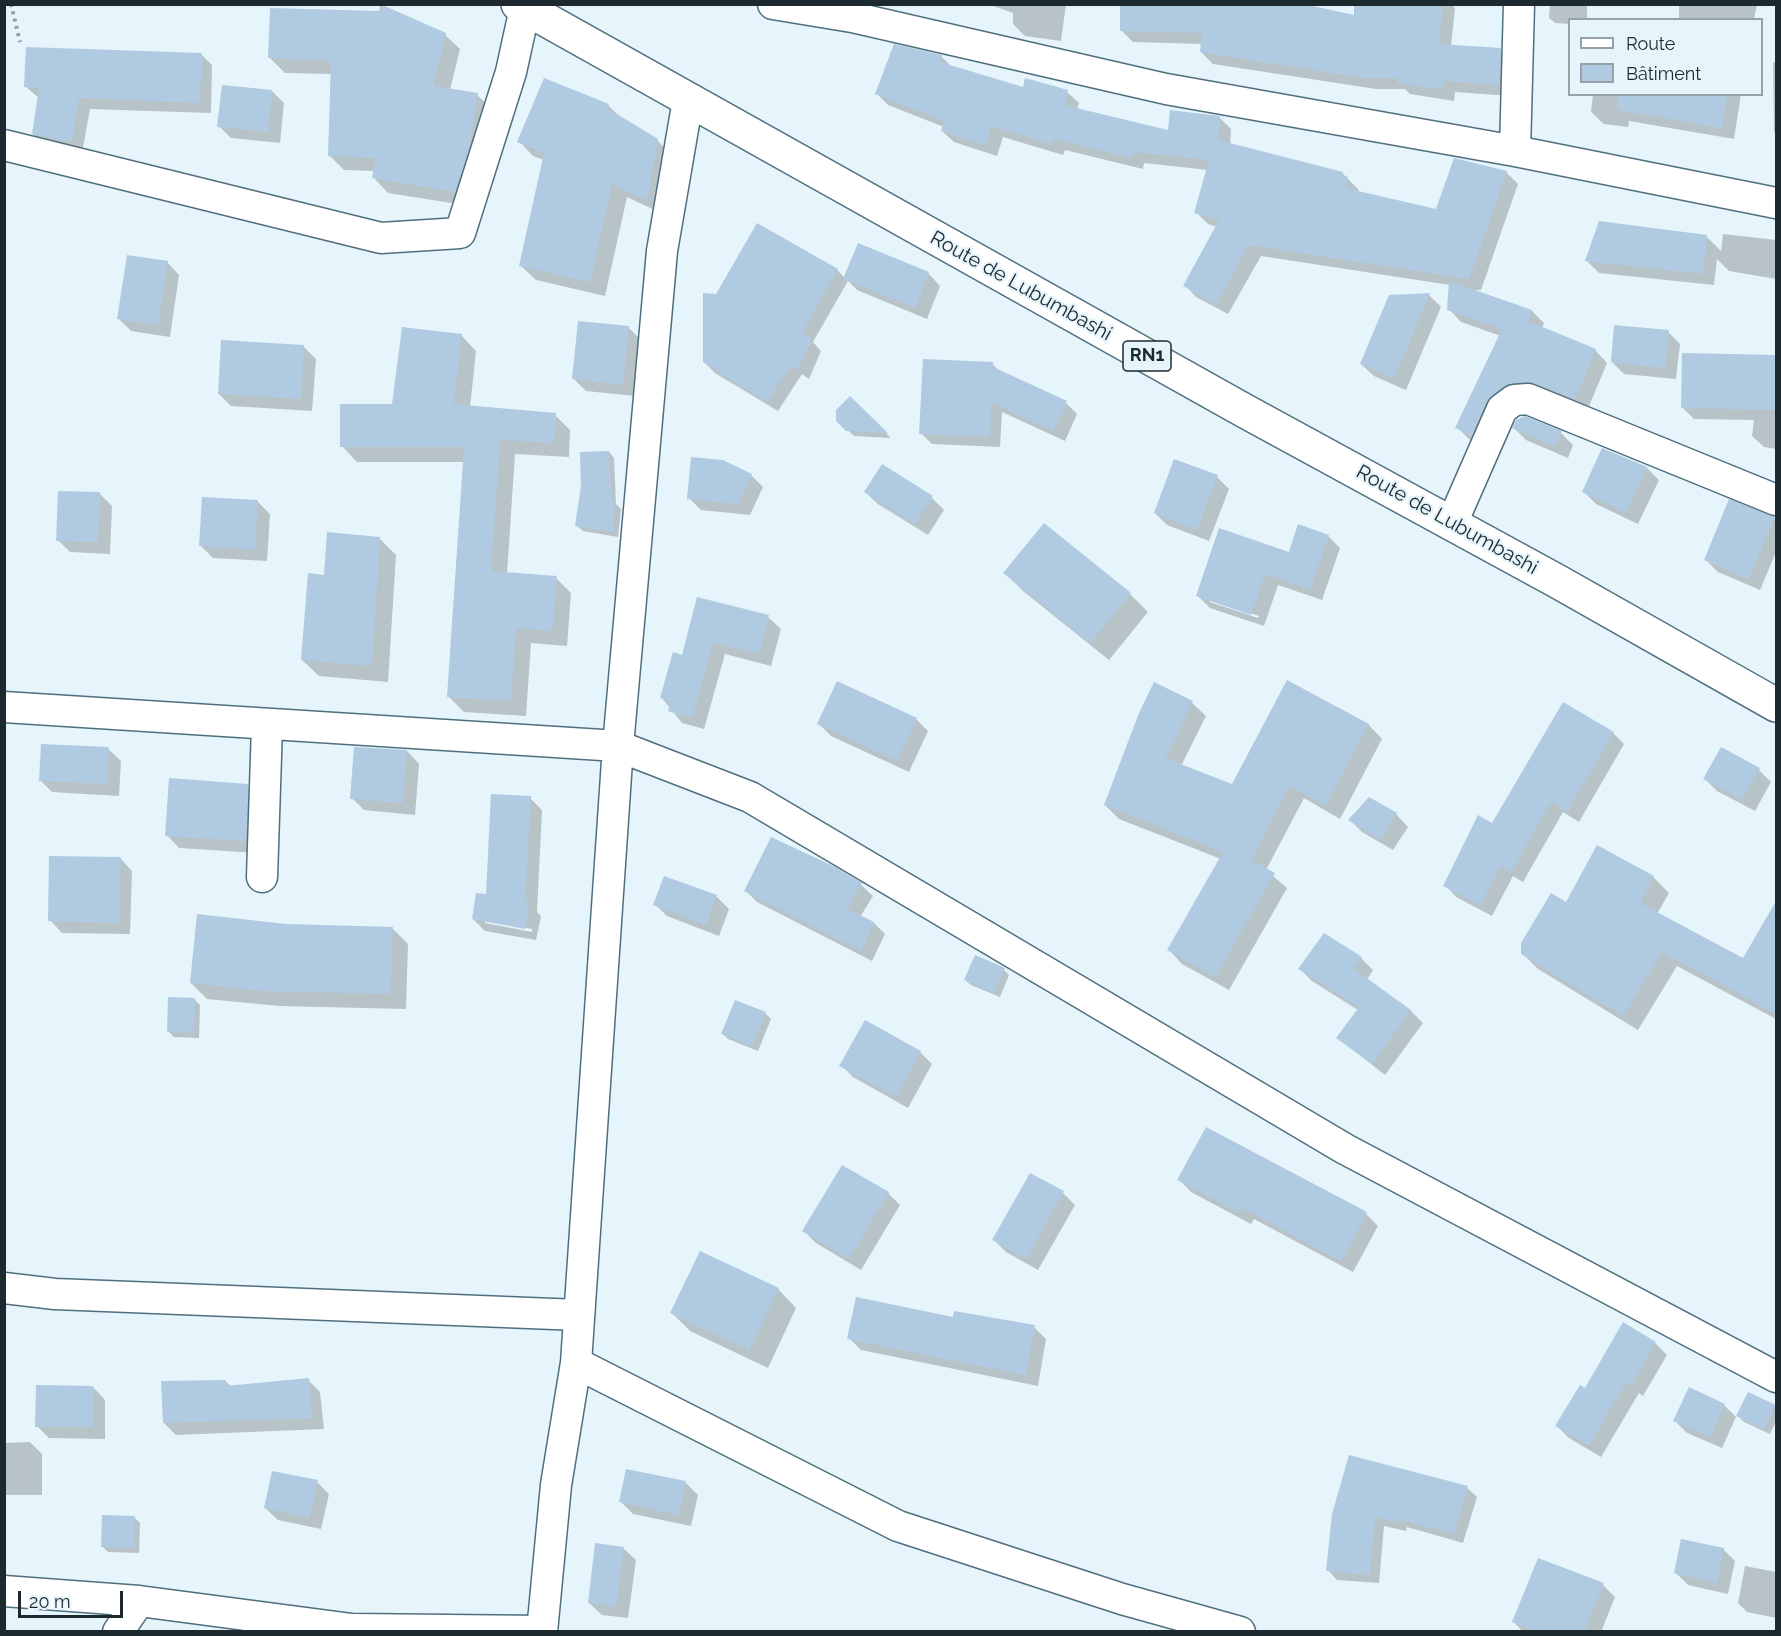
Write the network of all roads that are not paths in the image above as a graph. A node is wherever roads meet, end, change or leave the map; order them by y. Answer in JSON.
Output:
{"nodes":[{"id":1,"x":773,"y":4,"type":"edge"},
{"id":2,"x":1519,"y":4,"type":"edge"},
{"id":3,"x":522,"y":6,"type":"edge"},
{"id":4,"x":688,"y":100,"type":"junction"},
{"id":5,"x":4,"y":145,"type":"edge"},
{"id":6,"x":1515,"y":151,"type":"junction"},
{"id":7,"x":1776,"y":203,"type":"edge"},
{"id":8,"x":1776,"y":500,"type":"edge"},
{"id":9,"x":1452,"y":523,"type":"junction"},
{"id":10,"x":1776,"y":705,"type":"edge"},
{"id":11,"x":4,"y":707,"type":"edge"},
{"id":12,"x":267,"y":726,"type":"junction"},
{"id":13,"x":618,"y":746,"type":"junction"},
{"id":14,"x":262,"y":877,"type":"dead end"},
{"id":15,"x":4,"y":1288,"type":"edge"},
{"id":16,"x":579,"y":1315,"type":"junction"},
{"id":17,"x":576,"y":1363,"type":"junction"},
{"id":18,"x":1776,"y":1377,"type":"edge"},
{"id":19,"x":4,"y":1591,"type":"edge"},
{"id":20,"x":139,"y":1601,"type":"junction"},
{"id":21,"x":542,"y":1631,"type":"edge"},
{"id":22,"x":118,"y":1632,"type":"edge"},
{"id":23,"x":1240,"y":1632,"type":"edge"}],
"edges":[{"from":1,"to":6,"type":"street"},
{"from":2,"to":6,"type":"street"},
{"from":3,"to":4,"type":"highway","name":"Route de Lubumbashi","number":"RN1"},
{"from":3,"to":5,"type":"street"},
{"from":4,"to":9,"type":"highway","name":"Route de Lubumbashi","number":"RN1"},
{"from":4,"to":13,"type":"street"},
{"from":6,"to":7,"type":"street"},
{"from":8,"to":9,"type":"street"},
{"from":9,"to":10,"type":"highway","name":"Route de Lubumbashi","number":"RN1"},
{"from":11,"to":12,"type":"street"},
{"from":12,"to":13,"type":"street"},
{"from":12,"to":14,"type":"street"},
{"from":13,"to":16,"type":"street"},
{"from":13,"to":18,"type":"street"},
{"from":15,"to":16,"type":"street"},
{"from":16,"to":17,"type":"street"},
{"from":17,"to":21,"type":"street"},
{"from":17,"to":23,"type":"street"},
{"from":19,"to":20,"type":"street"},
{"from":20,"to":21,"type":"street"},
{"from":20,"to":22,"type":"street"}]}
